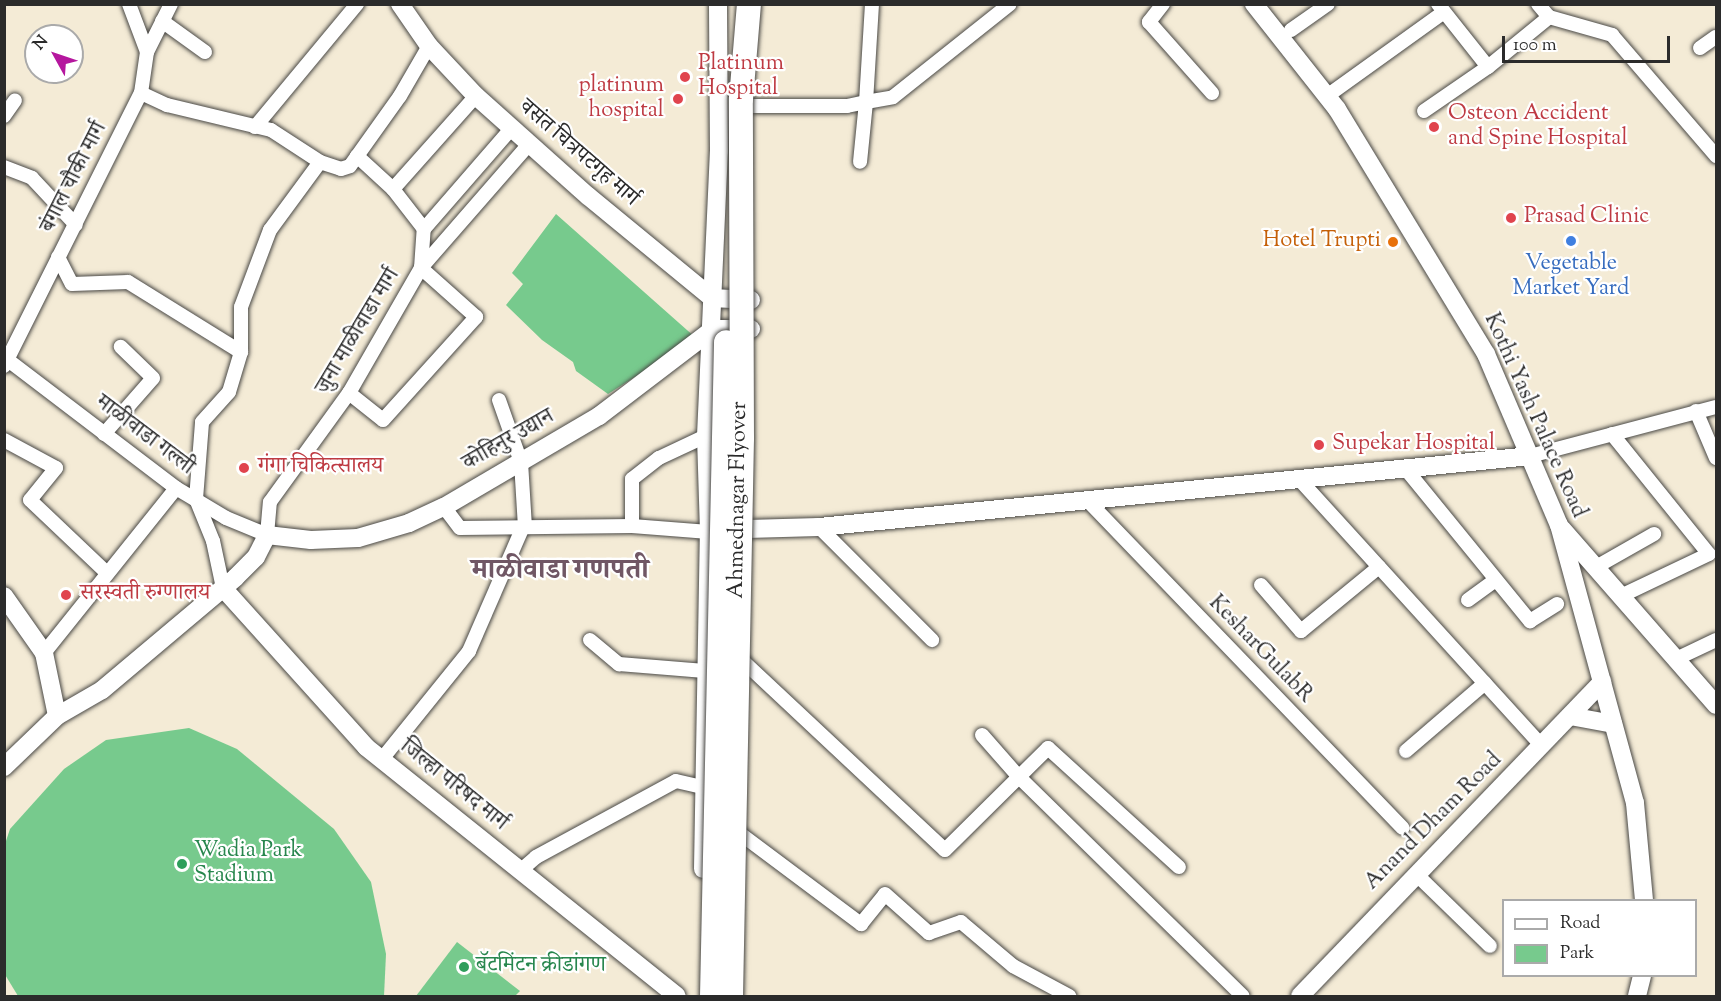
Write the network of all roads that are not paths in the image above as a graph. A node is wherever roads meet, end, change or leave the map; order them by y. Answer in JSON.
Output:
{"nodes":[{"id":1,"x":129,"y":4,"type":"edge"},
{"id":2,"x":171,"y":4,"type":"edge"},
{"id":3,"x":357,"y":4,"type":"edge"},
{"id":4,"x":400,"y":4,"type":"edge"},
{"id":5,"x":718,"y":4,"type":"edge"},
{"id":6,"x":732,"y":4,"type":"edge"},
{"id":7,"x":749,"y":4,"type":"edge"},
{"id":8,"x":756,"y":4,"type":"edge"},
{"id":9,"x":872,"y":4,"type":"edge"},
{"id":10,"x":1010,"y":4,"type":"edge"},
{"id":11,"x":1163,"y":4,"type":"edge"},
{"id":12,"x":1254,"y":4,"type":"edge"},
{"id":13,"x":1328,"y":4,"type":"edge"},
{"id":14,"x":1538,"y":4,"type":"edge"},
{"id":15,"x":1441,"y":8,"type":"edge"},
{"id":16,"x":1549,"y":17,"type":"junction"},
{"id":17,"x":162,"y":21,"type":"junction"},
{"id":18,"x":1291,"y":30,"type":"dead end"},
{"id":19,"x":1716,"y":37,"type":"edge"},
{"id":20,"x":429,"y":46,"type":"junction"},
{"id":21,"x":1700,"y":48,"type":"dead end"},
{"id":22,"x":147,"y":52,"type":"junction"},
{"id":23,"x":205,"y":52,"type":"dead end"},
{"id":24,"x":1488,"y":67,"type":"junction"},
{"id":25,"x":141,"y":93,"type":"junction"},
{"id":26,"x":1212,"y":93,"type":"dead end"},
{"id":27,"x":476,"y":96,"type":"junction"},
{"id":28,"x":1328,"y":96,"type":"junction"},
{"id":29,"x":15,"y":100,"type":"dead end"},
{"id":30,"x":866,"y":102,"type":"junction"},
{"id":31,"x":751,"y":106,"type":"junction"},
{"id":32,"x":1424,"y":111,"type":"dead end"},
{"id":33,"x":4,"y":116,"type":"edge"},
{"id":34,"x":255,"y":127,"type":"junction"},
{"id":35,"x":511,"y":129,"type":"junction"},
{"id":36,"x":529,"y":144,"type":"junction"},
{"id":37,"x":357,"y":156,"type":"junction"},
{"id":38,"x":1716,"y":156,"type":"edge"},
{"id":39,"x":320,"y":162,"type":"junction"},
{"id":40,"x":860,"y":162,"type":"dead end"},
{"id":41,"x":4,"y":166,"type":"edge"},
{"id":42,"x":393,"y":189,"type":"junction"},
{"id":43,"x":76,"y":225,"type":"junction"},
{"id":44,"x":424,"y":229,"type":"junction"},
{"id":45,"x":58,"y":257,"type":"junction"},
{"id":46,"x":422,"y":268,"type":"junction"},
{"id":47,"x":711,"y":298,"type":"junction"},
{"id":48,"x":751,"y":300,"type":"junction"},
{"id":49,"x":713,"y":329,"type":"junction"},
{"id":50,"x":751,"y":329,"type":"junction"},
{"id":51,"x":121,"y":347,"type":"dead end"},
{"id":52,"x":241,"y":352,"type":"junction"},
{"id":53,"x":6,"y":361,"type":"edge"},
{"id":54,"x":349,"y":393,"type":"junction"},
{"id":55,"x":499,"y":400,"type":"dead end"},
{"id":56,"x":1716,"y":407,"type":"edge"},
{"id":57,"x":1696,"y":411,"type":"junction"},
{"id":58,"x":104,"y":434,"type":"junction"},
{"id":59,"x":1612,"y":434,"type":"junction"},
{"id":60,"x":706,"y":436,"type":"junction"},
{"id":61,"x":4,"y":440,"type":"edge"},
{"id":62,"x":1530,"y":456,"type":"junction"},
{"id":63,"x":1716,"y":458,"type":"edge"},
{"id":64,"x":521,"y":462,"type":"junction"},
{"id":65,"x":1405,"y":468,"type":"junction"},
{"id":66,"x":1299,"y":479,"type":"junction"},
{"id":67,"x":176,"y":488,"type":"junction"},
{"id":68,"x":196,"y":500,"type":"junction"},
{"id":69,"x":1087,"y":500,"type":"junction"},
{"id":70,"x":444,"y":507,"type":"junction"},
{"id":71,"x":1559,"y":525,"type":"junction"},
{"id":72,"x":632,"y":526,"type":"junction"},
{"id":73,"x":524,"y":527,"type":"junction"},
{"id":74,"x":819,"y":527,"type":"junction"},
{"id":75,"x":747,"y":529,"type":"junction"},
{"id":76,"x":709,"y":532,"type":"junction"},
{"id":77,"x":1654,"y":534,"type":"dead end"},
{"id":78,"x":267,"y":535,"type":"junction"},
{"id":79,"x":1379,"y":567,"type":"junction"},
{"id":80,"x":1596,"y":567,"type":"junction"},
{"id":81,"x":106,"y":572,"type":"junction"},
{"id":82,"x":1496,"y":579,"type":"junction"},
{"id":83,"x":1261,"y":585,"type":"dead end"},
{"id":84,"x":223,"y":588,"type":"junction"},
{"id":85,"x":4,"y":596,"type":"edge"},
{"id":86,"x":1621,"y":596,"type":"junction"},
{"id":87,"x":1468,"y":600,"type":"dead end"},
{"id":88,"x":1557,"y":604,"type":"dead end"},
{"id":89,"x":590,"y":640,"type":"dead end"},
{"id":90,"x":932,"y":640,"type":"dead end"},
{"id":91,"x":1716,"y":640,"type":"edge"},
{"id":92,"x":44,"y":653,"type":"junction"},
{"id":93,"x":1676,"y":659,"type":"junction"},
{"id":94,"x":744,"y":662,"type":"junction"},
{"id":95,"x":705,"y":672,"type":"junction"},
{"id":96,"x":1602,"y":682,"type":"junction"},
{"id":97,"x":1485,"y":684,"type":"junction"},
{"id":98,"x":1716,"y":705,"type":"edge"},
{"id":99,"x":57,"y":716,"type":"junction"},
{"id":100,"x":1570,"y":716,"type":"junction"},
{"id":101,"x":1613,"y":724,"type":"junction"},
{"id":102,"x":982,"y":735,"type":"dead end"},
{"id":103,"x":1542,"y":746,"type":"junction"},
{"id":104,"x":1406,"y":751,"type":"dead end"},
{"id":105,"x":382,"y":759,"type":"junction"},
{"id":106,"x":7,"y":768,"type":"edge"},
{"id":107,"x":1019,"y":777,"type":"junction"},
{"id":108,"x":704,"y":787,"type":"junction"},
{"id":109,"x":1403,"y":828,"type":"dead end"},
{"id":110,"x":742,"y":835,"type":"junction"},
{"id":111,"x":1179,"y":867,"type":"dead end"},
{"id":112,"x":520,"y":871,"type":"junction"},
{"id":113,"x":1416,"y":874,"type":"junction"},
{"id":114,"x":1644,"y":899,"type":"edge"},
{"id":115,"x":1490,"y":946,"type":"dead end"},
{"id":116,"x":677,"y":996,"type":"edge"},
{"id":117,"x":701,"y":996,"type":"edge"},
{"id":118,"x":712,"y":996,"type":"edge"},
{"id":119,"x":730,"y":996,"type":"edge"},
{"id":120,"x":740,"y":996,"type":"edge"},
{"id":121,"x":1069,"y":996,"type":"edge"},
{"id":122,"x":1243,"y":996,"type":"edge"},
{"id":123,"x":1300,"y":996,"type":"edge"}],
"edges":[{"from":1,"to":22,"type":"street"},
{"from":2,"to":17,"type":"street","name":"बंगाल चौकी मार्ग"},
{"from":3,"to":34,"type":"street"},
{"from":4,"to":20,"type":"street","name":"वसंत चित्रपटगृह मार्ग"},
{"from":5,"to":47,"type":"street"},
{"from":6,"to":118,"type":"highway","name":"Ahmednagar Flyover","bridge":true},
{"from":7,"to":119,"type":"highway","name":"Ahmednagar Flyover","bridge":true},
{"from":8,"to":31,"type":"street"},
{"from":9,"to":30,"type":"street"},
{"from":10,"to":30,"type":"street"},
{"from":11,"to":26,"type":"street"},
{"from":12,"to":28,"type":"street","name":"Kothi Yash Palace Road"},
{"from":13,"to":18,"type":"street"},
{"from":14,"to":16,"type":"street"},
{"from":15,"to":24,"type":"street"},
{"from":15,"to":28,"type":"street"},
{"from":16,"to":24,"type":"street"},
{"from":16,"to":38,"type":"street"},
{"from":17,"to":22,"type":"street","name":"बंगाल चौकी मार्ग"},
{"from":17,"to":23,"type":"street"},
{"from":19,"to":21,"type":"street"},
{"from":20,"to":27,"type":"street","name":"वसंत चित्रपटगृह मार्ग"},
{"from":20,"to":37,"type":"street"},
{"from":22,"to":25,"type":"street","name":"बंगाल चौकी मार्ग"},
{"from":24,"to":32,"type":"street"},
{"from":25,"to":34,"type":"street"},
{"from":25,"to":43,"type":"street","name":"बंगाल चौकी मार्ग"},
{"from":27,"to":35,"type":"street","name":"वसंत चित्रपटगृह मार्ग"},
{"from":27,"to":42,"type":"street"},
{"from":28,"to":62,"type":"street","name":"Kothi Yash Palace Road"},
{"from":29,"to":33,"type":"street"},
{"from":30,"to":31,"type":"street"},
{"from":30,"to":40,"type":"street"},
{"from":31,"to":48,"type":"street"},
{"from":34,"to":39,"type":"street"},
{"from":35,"to":36,"type":"street","name":"वसंत चित्रपटगृह मार्ग"},
{"from":35,"to":44,"type":"street"},
{"from":36,"to":46,"type":"street"},
{"from":36,"to":47,"type":"street","name":"वसंत चित्रपटगृह मार्ग"},
{"from":37,"to":39,"type":"street"},
{"from":37,"to":42,"type":"street"},
{"from":39,"to":52,"type":"street"},
{"from":41,"to":43,"type":"street"},
{"from":42,"to":44,"type":"street"},
{"from":43,"to":45,"type":"street","name":"बंगाल चौकी मार्ग"},
{"from":44,"to":46,"type":"street","name":"जुना माळीवाडा मार्ग"},
{"from":45,"to":52,"type":"street"},
{"from":45,"to":53,"type":"street","name":"बंगाल चौकी मार्ग"},
{"from":46,"to":54,"type":"street","name":"जुना माळीवाडा मार्ग"},
{"from":46,"to":54,"type":"street"},
{"from":47,"to":48,"type":"street"},
{"from":47,"to":49,"type":"street"},
{"from":48,"to":50,"type":"street"},
{"from":49,"to":50,"type":"street"},
{"from":49,"to":60,"type":"street"},
{"from":49,"to":64,"type":"street","name":"कोहिनुर उद्यान"},
{"from":50,"to":75,"type":"street"},
{"from":51,"to":58,"type":"street"},
{"from":52,"to":68,"type":"street"},
{"from":53,"to":58,"type":"street","name":"माळीवाडा गल्ली"},
{"from":54,"to":78,"type":"street","name":"जुना माळीवाडा मार्ग"},
{"from":55,"to":64,"type":"street"},
{"from":56,"to":57,"type":"street"},
{"from":57,"to":59,"type":"street"},
{"from":57,"to":63,"type":"street"},
{"from":58,"to":67,"type":"street","name":"माळीवाडा गल्ली"},
{"from":59,"to":62,"type":"street"},
{"from":59,"to":86,"type":"street"},
{"from":60,"to":72,"type":"street"},
{"from":60,"to":76,"type":"street"},
{"from":61,"to":81,"type":"street"},
{"from":62,"to":65,"type":"street"},
{"from":62,"to":71,"type":"street","name":"Kothi Yash Palace Road"},
{"from":64,"to":70,"type":"street","name":"कोहिनुर उद्यान"},
{"from":64,"to":73,"type":"street"},
{"from":65,"to":66,"type":"street"},
{"from":65,"to":82,"type":"street"},
{"from":66,"to":69,"type":"street"},
{"from":66,"to":79,"type":"street"},
{"from":67,"to":68,"type":"street","name":"माळीवाडा गल्ली"},
{"from":67,"to":81,"type":"street"},
{"from":68,"to":78,"type":"street","name":"माळीवाडा गल्ली"},
{"from":68,"to":84,"type":"street"},
{"from":69,"to":74,"type":"street"},
{"from":69,"to":109,"type":"street","name":"KesharGulabR"},
{"from":70,"to":73,"type":"street"},
{"from":70,"to":78,"type":"street","name":"कोहिनुर उद्यान"},
{"from":71,"to":80,"type":"street"},
{"from":71,"to":96,"type":"street","name":"Kothi Yash Palace Road"},
{"from":72,"to":73,"type":"street"},
{"from":72,"to":76,"type":"street"},
{"from":73,"to":105,"type":"street"},
{"from":74,"to":75,"type":"street"},
{"from":74,"to":90,"type":"street"},
{"from":75,"to":94,"type":"street"},
{"from":76,"to":95,"type":"street"},
{"from":77,"to":80,"type":"street"},
{"from":78,"to":84,"type":"street"},
{"from":79,"to":83,"type":"street"},
{"from":79,"to":97,"type":"street"},
{"from":80,"to":86,"type":"street"},
{"from":81,"to":92,"type":"street"},
{"from":82,"to":87,"type":"street"},
{"from":82,"to":88,"type":"street"},
{"from":84,"to":99,"type":"street"},
{"from":84,"to":105,"type":"street","name":"जिल्हा परिषद मार्ग"},
{"from":85,"to":92,"type":"street"},
{"from":86,"to":93,"type":"street"},
{"from":89,"to":95,"type":"street"},
{"from":91,"to":93,"type":"street"},
{"from":92,"to":99,"type":"street"},
{"from":93,"to":98,"type":"street"},
{"from":94,"to":107,"type":"street"},
{"from":94,"to":110,"type":"street"},
{"from":95,"to":108,"type":"street"},
{"from":96,"to":100,"type":"street","name":"Anand Dham Road"},
{"from":96,"to":101,"type":"street","name":"Kothi Yash Palace Road"},
{"from":97,"to":103,"type":"street"},
{"from":97,"to":104,"type":"street"},
{"from":99,"to":106,"type":"street"},
{"from":100,"to":101,"type":"street"},
{"from":100,"to":103,"type":"street","name":"Anand Dham Road"},
{"from":101,"to":114,"type":"street","name":"Kothi Yash Palace Road"},
{"from":102,"to":107,"type":"street"},
{"from":103,"to":113,"type":"street","name":"Anand Dham Road"},
{"from":105,"to":112,"type":"street","name":"जिल्हा परिषद मार्ग"},
{"from":107,"to":111,"type":"street"},
{"from":107,"to":122,"type":"street"},
{"from":108,"to":112,"type":"street"},
{"from":108,"to":117,"type":"street"},
{"from":110,"to":120,"type":"street"},
{"from":110,"to":121,"type":"street"},
{"from":112,"to":116,"type":"street","name":"जिल्हा परिषद मार्ग"},
{"from":113,"to":115,"type":"street"},
{"from":113,"to":123,"type":"street","name":"Anand Dham Road"}]}
